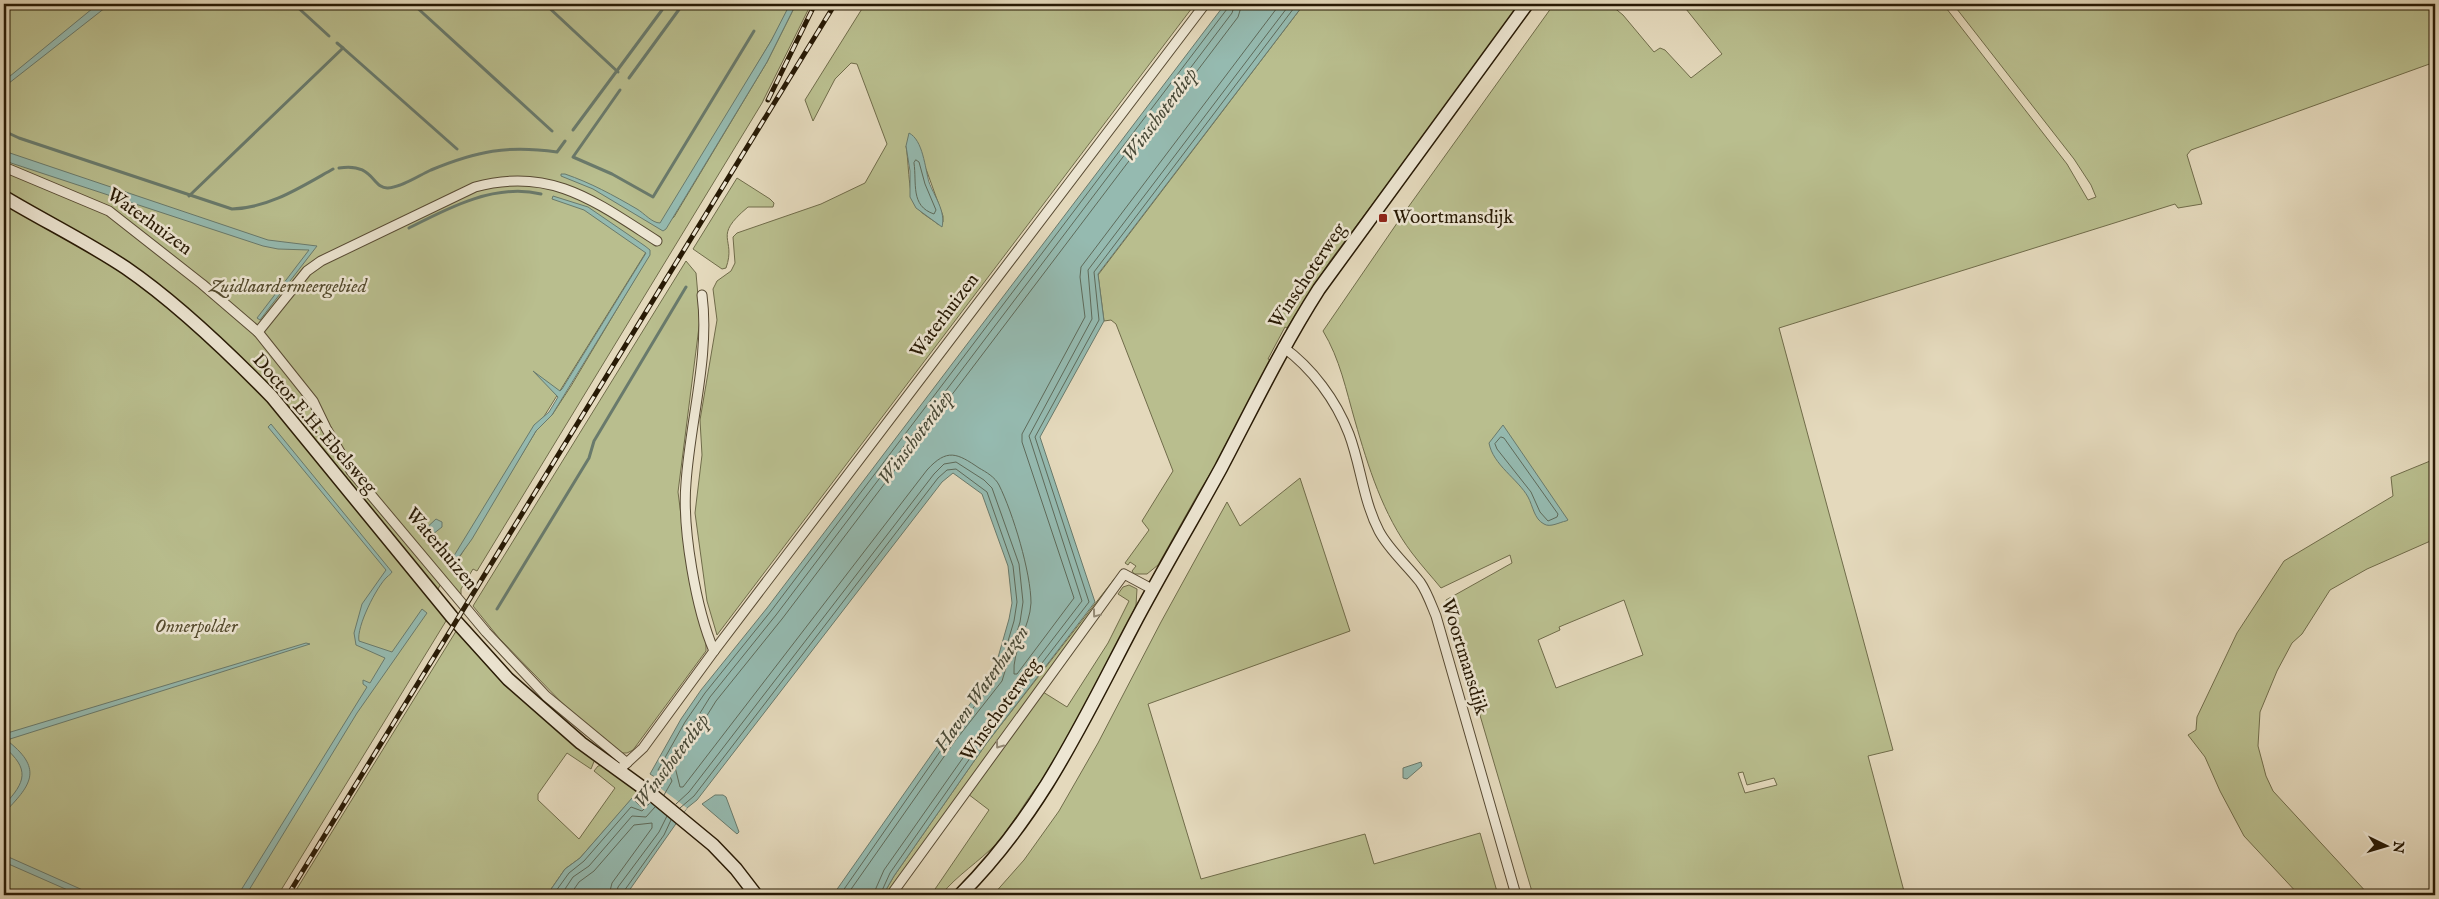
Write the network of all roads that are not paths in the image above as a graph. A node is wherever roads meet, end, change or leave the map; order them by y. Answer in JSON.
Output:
{"nodes":[{"id":1,"x":1205,"y":4,"type":"edge"},
{"id":2,"x":1527,"y":4,"type":"edge"},
{"id":3,"x":4,"y":167,"type":"edge"},
{"id":4,"x":4,"y":198,"type":"edge"},
{"id":5,"x":657,"y":240,"type":"dead end"},
{"id":6,"x":702,"y":295,"type":"dead end"},
{"id":7,"x":258,"y":332,"type":"junction"},
{"id":8,"x":1283,"y":347,"type":"junction"},
{"id":9,"x":1152,"y":589,"type":"junction"},
{"id":10,"x":431,"y":592,"type":"joint"},
{"id":11,"x":714,"y":651,"type":"junction"},
{"id":12,"x":623,"y":767,"type":"junction"},
{"id":13,"x":756,"y":895,"type":"edge"},
{"id":14,"x":891,"y":895,"type":"edge"},
{"id":15,"x":960,"y":895,"type":"edge"},
{"id":16,"x":1516,"y":895,"type":"edge"}],
"edges":[{"from":1,"to":11,"type":"street","name":"Waterhuizen"},
{"from":2,"to":8,"type":"main road","name":"Winschoterweg"},
{"from":3,"to":7,"type":"street","name":"Waterhuizen"},
{"from":4,"to":10,"type":"main road","name":"Doctor E.H. Ebelsweg"},
{"from":5,"to":7,"type":"street"},
{"from":6,"to":11,"type":"street"},
{"from":7,"to":12,"type":"street","name":"Waterhuizen"},
{"from":8,"to":9,"type":"main road","name":"Winschoterweg"},
{"from":8,"to":16,"type":"street","name":"Woortmansdijk"},
{"from":9,"to":14,"type":"street","name":"Winschoterweg","one_way":true},
{"from":9,"to":15,"type":"main road","name":"Winschoterweg"},
{"from":10,"to":12,"type":"main road","name":"Waterhuizen"},
{"from":11,"to":12,"type":"street","name":"Waterhuizen"},
{"from":12,"to":13,"type":"main road","name":"Waterhuizen"}]}
